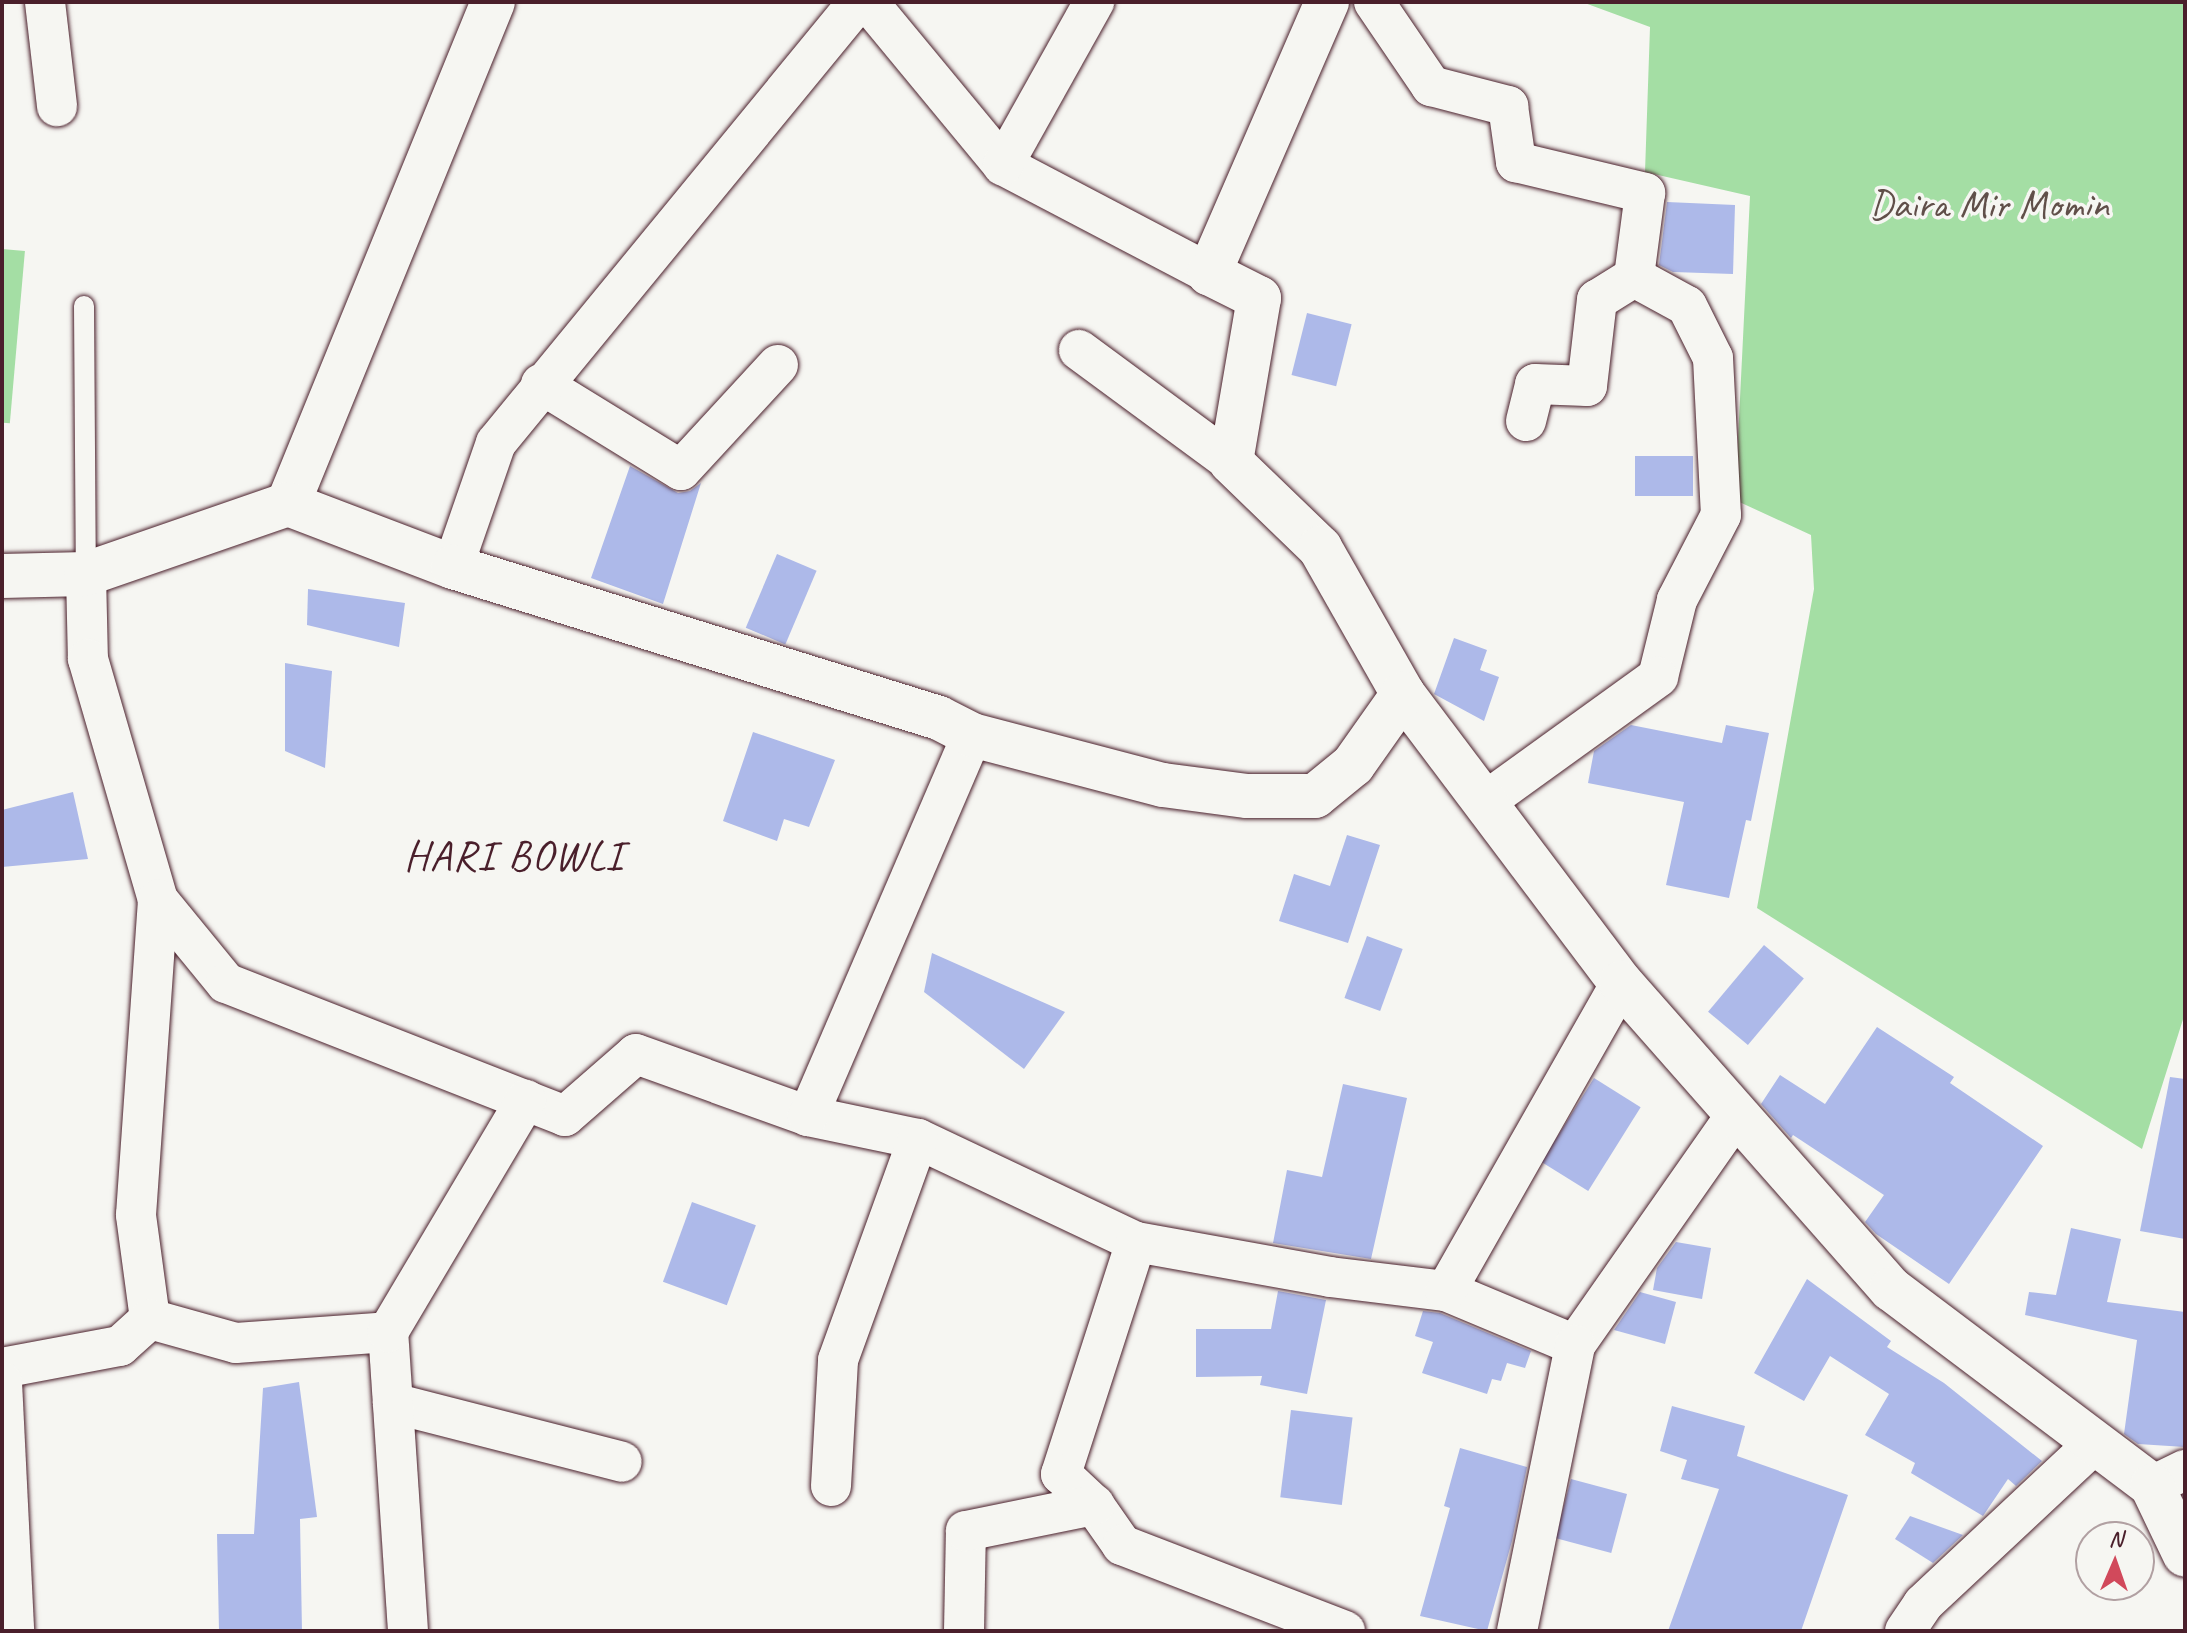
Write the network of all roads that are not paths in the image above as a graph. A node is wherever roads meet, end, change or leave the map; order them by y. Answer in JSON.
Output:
{"nodes":[{"id":1,"x":45,"y":2,"type":"edge"},
{"id":2,"x":493,"y":2,"type":"edge"},
{"id":3,"x":858,"y":2,"type":"edge"},
{"id":4,"x":868,"y":2,"type":"edge"},
{"id":5,"x":1094,"y":2,"type":"edge"},
{"id":6,"x":1327,"y":2,"type":"edge"},
{"id":7,"x":1374,"y":2,"type":"edge"},
{"id":8,"x":57,"y":106,"type":"dead end"},
{"id":9,"x":1003,"y":165,"type":"junction"},
{"id":10,"x":1209,"y":273,"type":"junction"},
{"id":11,"x":1634,"y":277,"type":"junction"},
{"id":12,"x":84,"y":306,"type":"dead end"},
{"id":13,"x":1079,"y":350,"type":"dead end"},
{"id":14,"x":778,"y":365,"type":"dead end"},
{"id":15,"x":541,"y":384,"type":"junction"},
{"id":16,"x":1526,"y":421,"type":"dead end"},
{"id":17,"x":1231,"y":462,"type":"junction"},
{"id":18,"x":288,"y":504,"type":"junction"},
{"id":19,"x":453,"y":567,"type":"junction"},
{"id":20,"x":86,"y":574,"type":"junction"},
{"id":21,"x":2,"y":576,"type":"edge"},
{"id":22,"x":1403,"y":694,"type":"junction"},
{"id":23,"x":972,"y":735,"type":"junction"},
{"id":24,"x":1485,"y":802,"type":"junction"},
{"id":25,"x":158,"y":900,"type":"junction"},
{"id":26,"x":1621,"y":983,"type":"junction"},
{"id":27,"x":526,"y":1100,"type":"junction"},
{"id":28,"x":1737,"y":1114,"type":"junction"},
{"id":29,"x":808,"y":1116,"type":"junction"},
{"id":30,"x":918,"y":1139,"type":"junction"},
{"id":31,"x":1136,"y":1242,"type":"junction"},
{"id":32,"x":1446,"y":1291,"type":"junction"},
{"id":33,"x":150,"y":1319,"type":"junction"},
{"id":34,"x":388,"y":1332,"type":"junction"},
{"id":35,"x":1575,"y":1345,"type":"junction"},
{"id":36,"x":2,"y":1368,"type":"edge"},
{"id":37,"x":2,"y":1382,"type":"edge"},
{"id":38,"x":393,"y":1403,"type":"junction"},
{"id":39,"x":2094,"y":1444,"type":"junction"},
{"id":40,"x":622,"y":1462,"type":"dead end"},
{"id":41,"x":2168,"y":1478,"type":"edge"},
{"id":42,"x":831,"y":1486,"type":"dead end"},
{"id":43,"x":1094,"y":1505,"type":"junction"},
{"id":44,"x":2185,"y":1555,"type":"edge"},
{"id":45,"x":14,"y":1631,"type":"edge"},
{"id":46,"x":408,"y":1631,"type":"edge"},
{"id":47,"x":964,"y":1631,"type":"edge"},
{"id":48,"x":1345,"y":1631,"type":"edge"},
{"id":49,"x":1517,"y":1631,"type":"edge"},
{"id":50,"x":1905,"y":1631,"type":"edge"}],
"edges":[{"from":1,"to":8,"type":"street"},
{"from":2,"to":18,"type":"street"},
{"from":3,"to":15,"type":"street"},
{"from":4,"to":9,"type":"street"},
{"from":5,"to":9,"type":"street"},
{"from":6,"to":10,"type":"street"},
{"from":7,"to":11,"type":"street"},
{"from":9,"to":10,"type":"street"},
{"from":10,"to":17,"type":"street"},
{"from":11,"to":16,"type":"street"},
{"from":11,"to":24,"type":"street"},
{"from":12,"to":20,"type":"lane"},
{"from":13,"to":17,"type":"street"},
{"from":14,"to":15,"type":"street"},
{"from":15,"to":19,"type":"street"},
{"from":17,"to":22,"type":"street"},
{"from":18,"to":19,"type":"street"},
{"from":18,"to":20,"type":"street"},
{"from":19,"to":23,"type":"street"},
{"from":20,"to":21,"type":"street"},
{"from":20,"to":25,"type":"street"},
{"from":22,"to":23,"type":"street"},
{"from":22,"to":24,"type":"street"},
{"from":23,"to":29,"type":"street"},
{"from":24,"to":26,"type":"street"},
{"from":25,"to":27,"type":"street"},
{"from":25,"to":33,"type":"street"},
{"from":26,"to":28,"type":"street"},
{"from":26,"to":32,"type":"street"},
{"from":27,"to":29,"type":"street"},
{"from":27,"to":34,"type":"street"},
{"from":28,"to":35,"type":"street"},
{"from":28,"to":39,"type":"street"},
{"from":29,"to":30,"type":"street"},
{"from":30,"to":31,"type":"street"},
{"from":30,"to":42,"type":"street"},
{"from":31,"to":32,"type":"street"},
{"from":31,"to":43,"type":"street"},
{"from":32,"to":35,"type":"street"},
{"from":33,"to":34,"type":"street"},
{"from":33,"to":36,"type":"street"},
{"from":34,"to":38,"type":"street"},
{"from":35,"to":49,"type":"street"},
{"from":37,"to":45,"type":"street"},
{"from":38,"to":40,"type":"street"},
{"from":38,"to":46,"type":"street"},
{"from":39,"to":41,"type":"street"},
{"from":39,"to":50,"type":"street"},
{"from":41,"to":44,"type":"street"},
{"from":43,"to":47,"type":"street"},
{"from":43,"to":48,"type":"street"}]}
